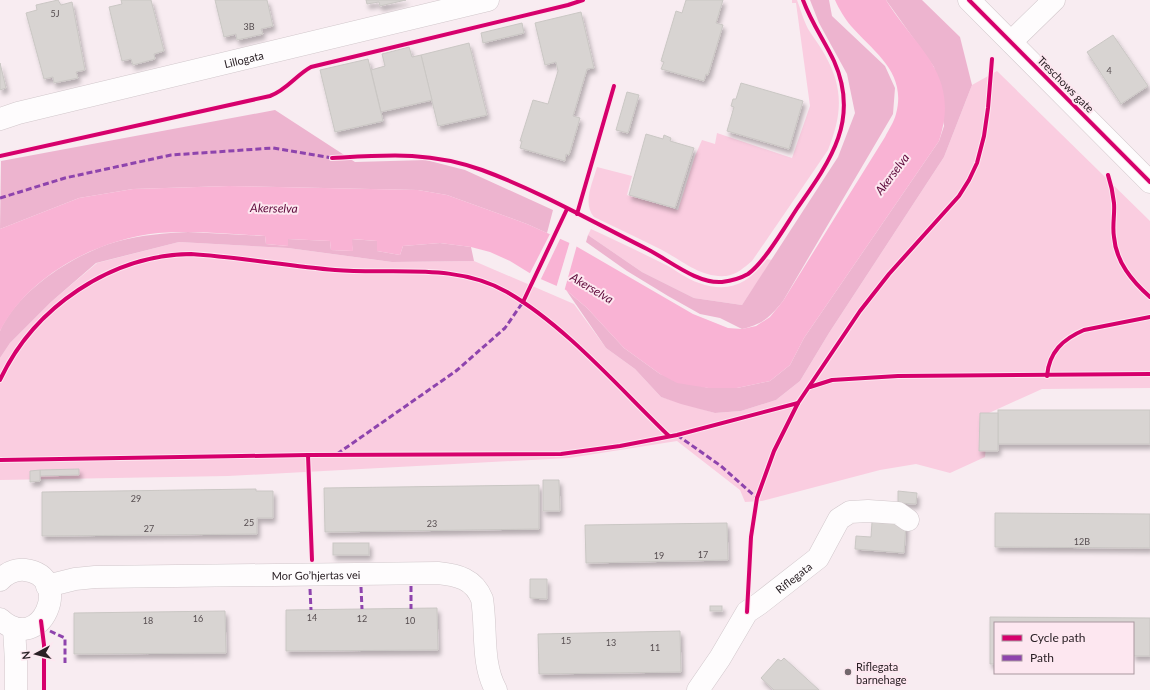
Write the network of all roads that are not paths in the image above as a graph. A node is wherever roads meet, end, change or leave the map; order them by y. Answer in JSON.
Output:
{"nodes":[{"id":1,"x":488,"y":0,"type":"edge"},
{"id":2,"x":969,"y":0,"type":"edge"},
{"id":3,"x":1054,"y":0,"type":"edge"},
{"id":4,"x":1011,"y":42,"type":"junction"},
{"id":5,"x":0,"y":119,"type":"edge"},
{"id":6,"x":1150,"y":182,"type":"edge"},
{"id":7,"x":908,"y":520,"type":"dead end"},
{"id":8,"x":0,"y":580,"type":"edge"},
{"id":9,"x":47,"y":586,"type":"junction"},
{"id":10,"x":7,"y":623,"type":"edge"},
{"id":11,"x":16,"y":690,"type":"edge"},
{"id":12,"x":496,"y":690,"type":"edge"},
{"id":13,"x":698,"y":690,"type":"edge"}],
"edges":[{"from":1,"to":5,"type":"street","name":"Lillogata"},
{"from":2,"to":4,"type":"street","name":"Treschows gate"},
{"from":3,"to":4,"type":"street"},
{"from":4,"to":6,"type":"street","name":"Treschows gate"},
{"from":7,"to":13,"type":"street","name":"Riflegata"},
{"from":8,"to":9,"type":"street"},
{"from":9,"to":10,"type":"street"},
{"from":9,"to":12,"type":"street","name":"Mor Go’hjertas vei"},
{"from":10,"to":11,"type":"street"}]}
